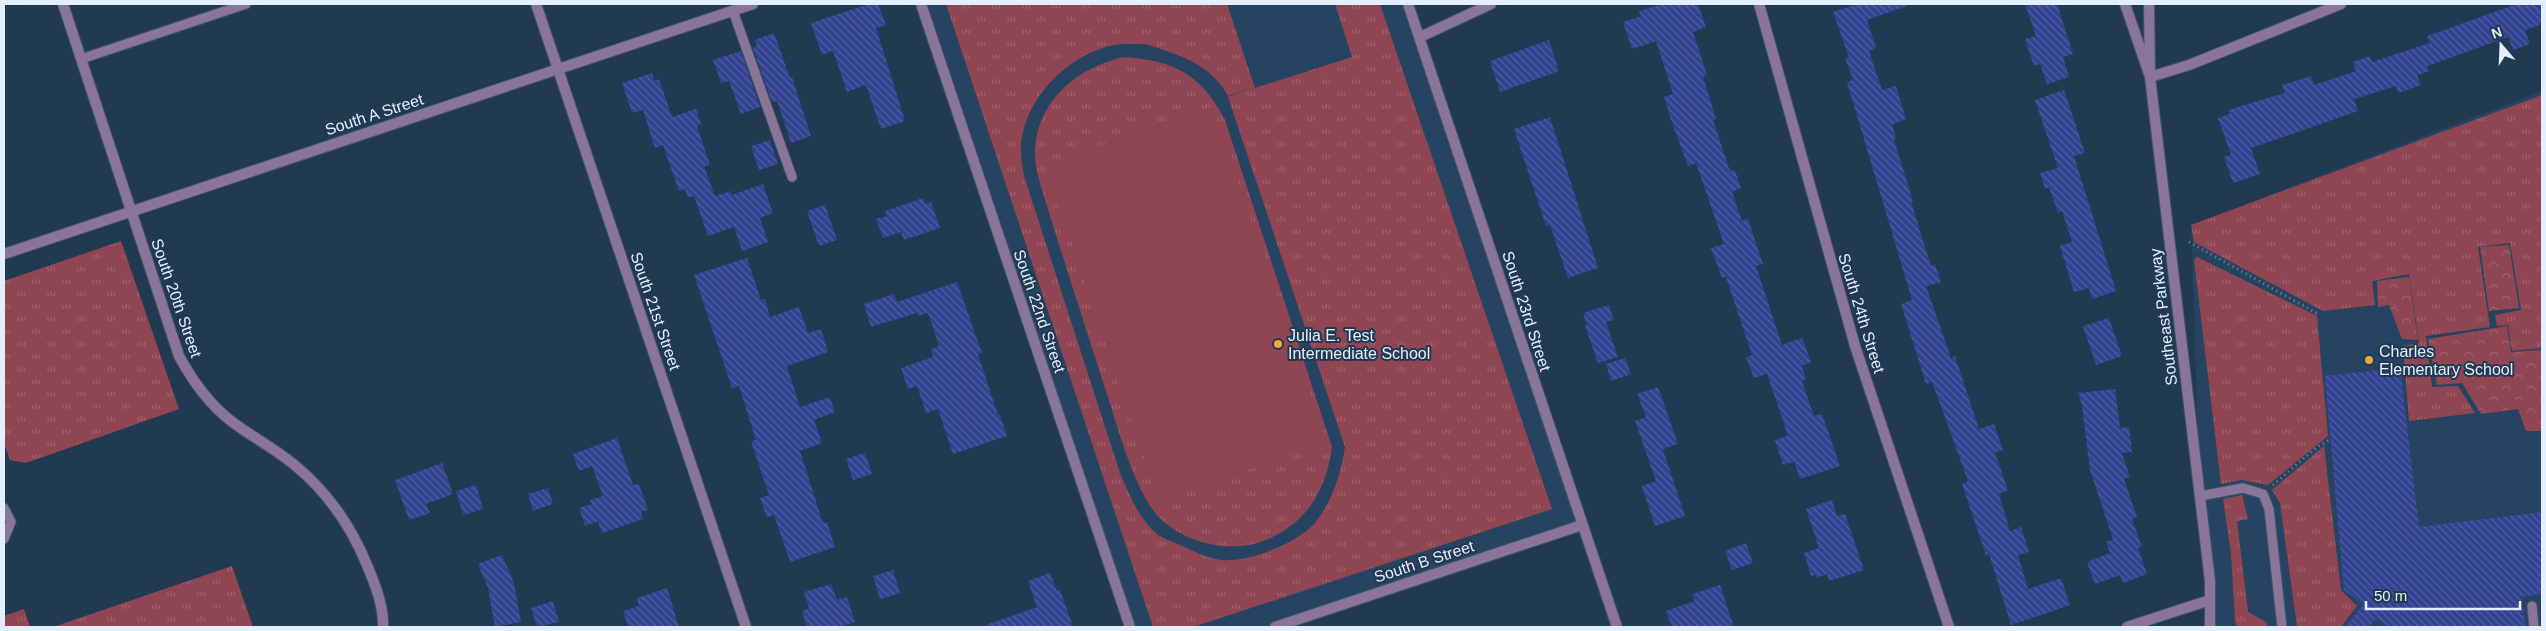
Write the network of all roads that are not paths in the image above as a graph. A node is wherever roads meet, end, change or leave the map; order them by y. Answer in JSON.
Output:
{"nodes":[{"id":1,"x":63,"y":4,"type":"edge"},
{"id":2,"x":246,"y":4,"type":"edge"},
{"id":3,"x":536,"y":4,"type":"edge"},
{"id":4,"x":754,"y":4,"type":"edge"},
{"id":5,"x":921,"y":4,"type":"edge"},
{"id":6,"x":1408,"y":4,"type":"edge"},
{"id":7,"x":1491,"y":4,"type":"edge"},
{"id":8,"x":1759,"y":4,"type":"edge"},
{"id":9,"x":2125,"y":4,"type":"edge"},
{"id":10,"x":2149,"y":4,"type":"edge"},
{"id":11,"x":2341,"y":4,"type":"edge"},
{"id":12,"x":733,"y":11,"type":"junction"},
{"id":13,"x":1420,"y":37,"type":"junction"},
{"id":14,"x":81,"y":59,"type":"junction"},
{"id":15,"x":558,"y":69,"type":"junction"},
{"id":16,"x":2150,"y":77,"type":"junction"},
{"id":17,"x":792,"y":177,"type":"dead end"},
{"id":18,"x":131,"y":212,"type":"junction"},
{"id":19,"x":4,"y":254,"type":"edge"},
{"id":20,"x":2200,"y":496,"type":"junction"},
{"id":21,"x":4,"y":508,"type":"edge"},
{"id":22,"x":1582,"y":526,"type":"junction"},
{"id":23,"x":4,"y":539,"type":"edge"},
{"id":24,"x":2210,"y":600,"type":"junction"},
{"id":25,"x":2532,"y":606,"type":"dead end"},
{"id":26,"x":383,"y":627,"type":"edge"},
{"id":27,"x":746,"y":627,"type":"edge"},
{"id":28,"x":1130,"y":627,"type":"edge"},
{"id":29,"x":1275,"y":627,"type":"edge"},
{"id":30,"x":1617,"y":627,"type":"edge"},
{"id":31,"x":1949,"y":627,"type":"edge"},
{"id":32,"x":2127,"y":627,"type":"edge"},
{"id":33,"x":2210,"y":627,"type":"edge"},
{"id":34,"x":2282,"y":627,"type":"edge"},
{"id":35,"x":2534,"y":627,"type":"edge"}],
"edges":[{"from":1,"to":14,"type":"street","name":"South 20th Street"},
{"from":2,"to":14,"type":"lane"},
{"from":3,"to":15,"type":"street","name":"South 21st Street"},
{"from":4,"to":12,"type":"street","name":"South A Street"},
{"from":5,"to":28,"type":"street","name":"South 22nd Street"},
{"from":6,"to":13,"type":"street","name":"South 23rd Street"},
{"from":7,"to":13,"type":"street"},
{"from":8,"to":31,"type":"street","name":"South 24th Street"},
{"from":9,"to":16,"type":"street"},
{"from":10,"to":16,"type":"street","name":"Southeast Parkway"},
{"from":11,"to":16,"type":"street"},
{"from":12,"to":15,"type":"street","name":"South A Street"},
{"from":12,"to":17,"type":"lane"},
{"from":13,"to":22,"type":"street","name":"South 23rd Street"},
{"from":14,"to":18,"type":"street","name":"South 20th Street"},
{"from":15,"to":18,"type":"street","name":"South A Street"},
{"from":15,"to":27,"type":"street","name":"South 21st Street"},
{"from":16,"to":20,"type":"street","name":"Southeast Parkway"},
{"from":18,"to":19,"type":"street","name":"South A Street"},
{"from":18,"to":26,"type":"street","name":"South 20th Street"},
{"from":20,"to":24,"type":"street","name":"Southeast Parkway"},
{"from":20,"to":34,"type":"lane"},
{"from":21,"to":23,"type":"lane"},
{"from":22,"to":29,"type":"street","name":"South B Street"},
{"from":22,"to":30,"type":"street","name":"South 23rd Street"},
{"from":24,"to":32,"type":"street"},
{"from":24,"to":33,"type":"street","name":"Southeast Parkway"},
{"from":25,"to":35,"type":"lane"}]}
